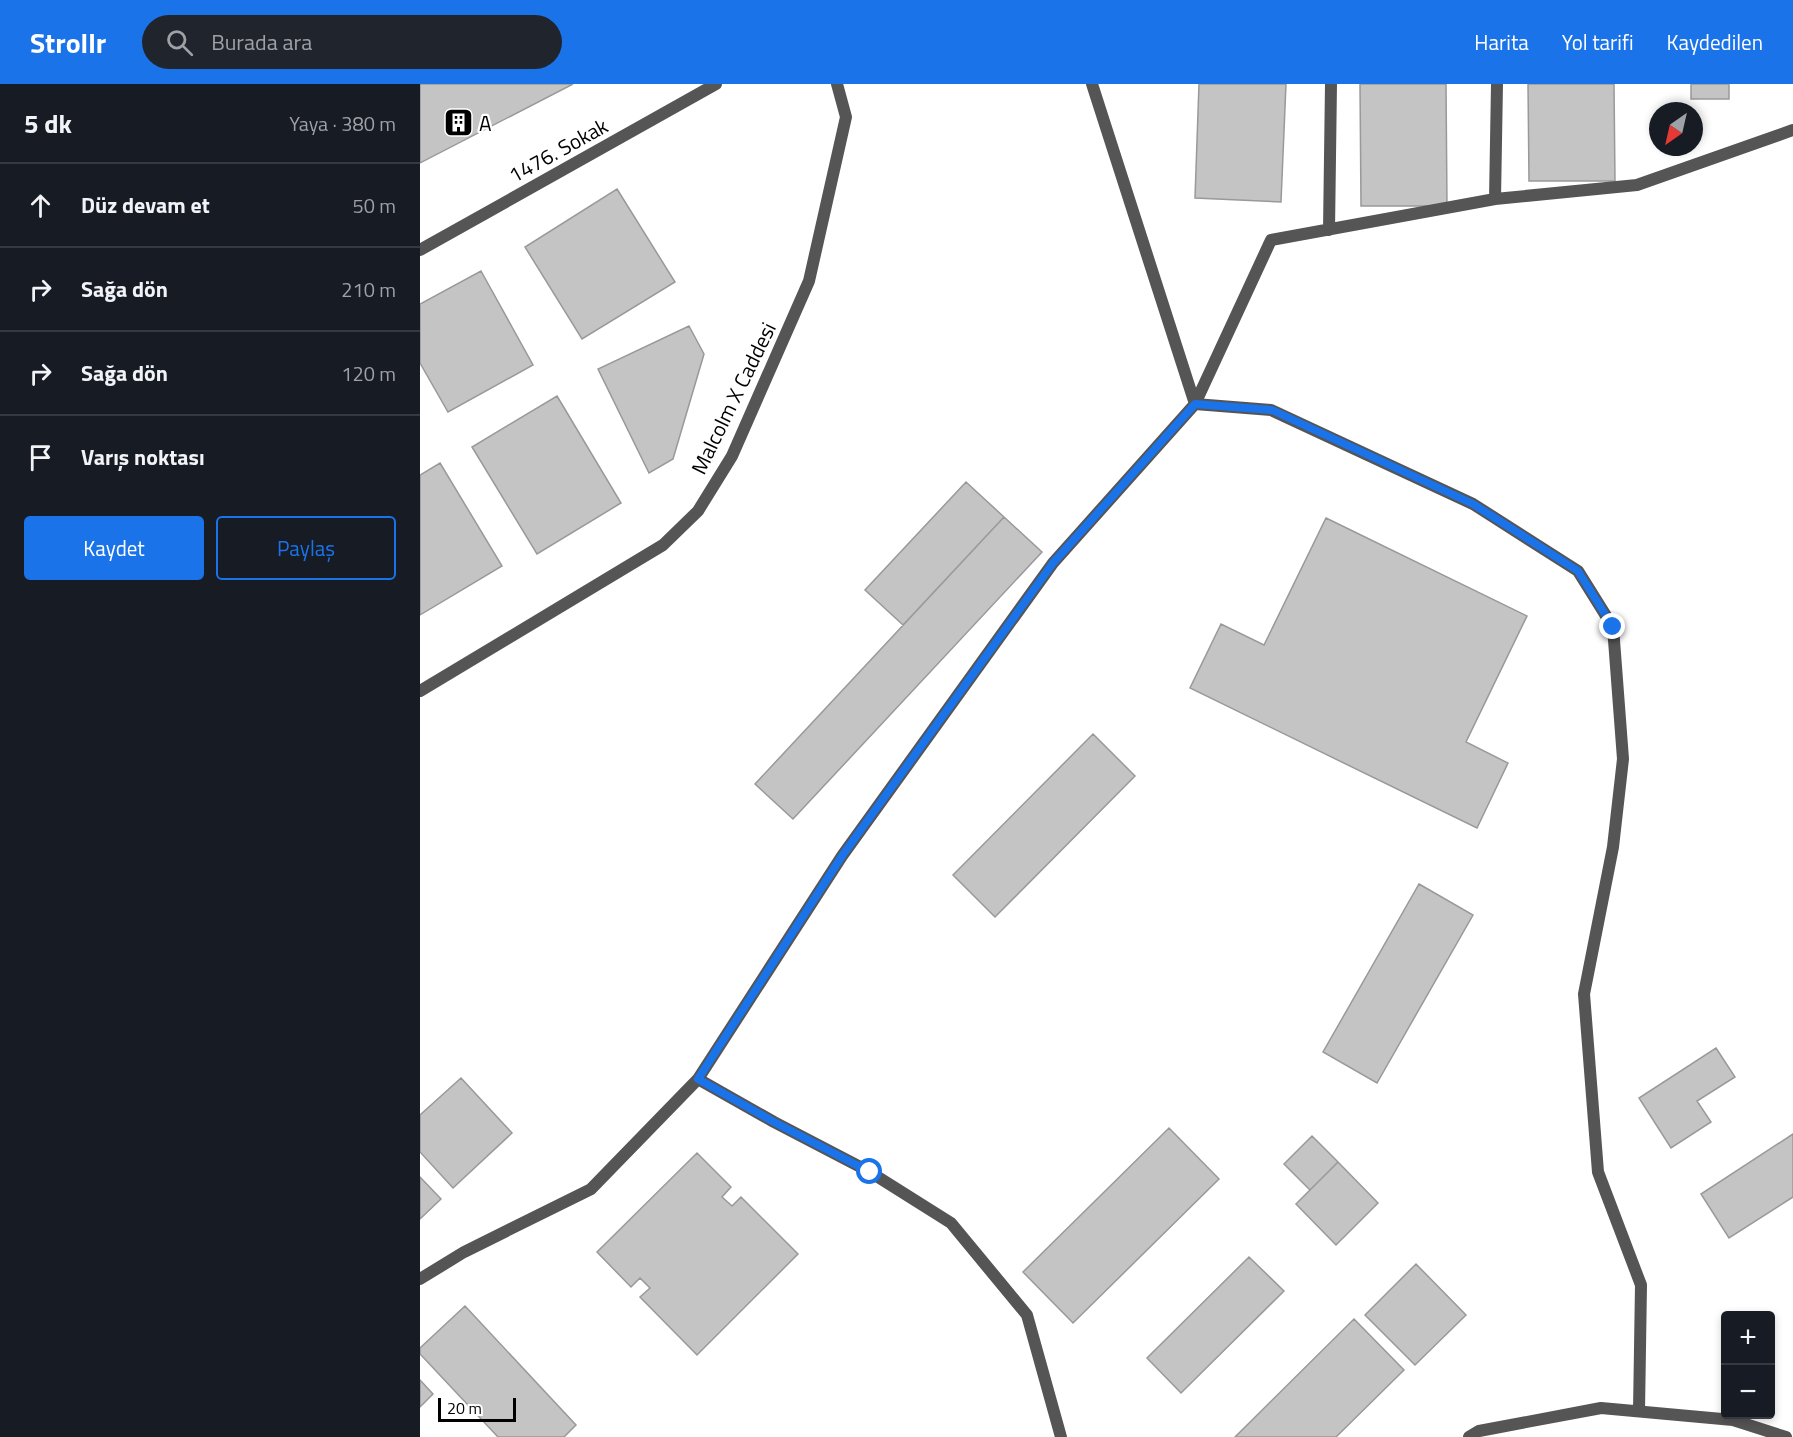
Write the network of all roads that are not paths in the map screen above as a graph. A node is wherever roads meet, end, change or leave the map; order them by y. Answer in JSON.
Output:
{"nodes":[{"id":1,"x":716,"y":84,"type":"edge"},
{"id":2,"x":837,"y":84,"type":"edge"},
{"id":3,"x":1092,"y":84,"type":"edge"},
{"id":4,"x":1331,"y":84,"type":"edge"},
{"id":5,"x":1497,"y":84,"type":"edge"},
{"id":6,"x":1793,"y":130,"type":"edge"},
{"id":7,"x":1495,"y":199,"type":"junction"},
{"id":8,"x":1329,"y":230,"type":"junction"},
{"id":9,"x":420,"y":250,"type":"edge"},
{"id":10,"x":1195,"y":404,"type":"junction"},
{"id":11,"x":420,"y":691,"type":"edge"},
{"id":12,"x":698,"y":1079,"type":"junction"},
{"id":13,"x":420,"y":1280,"type":"edge"},
{"id":14,"x":1639,"y":1411,"type":"junction"},
{"id":15,"x":1061,"y":1437,"type":"edge"},
{"id":16,"x":1469,"y":1437,"type":"edge"},
{"id":17,"x":1786,"y":1437,"type":"edge"}],
"edges":[{"from":1,"to":9,"type":"street","name":"1476. Sokak"},
{"from":2,"to":11,"type":"street","name":"Malcolm X Caddesi"},
{"from":3,"to":10,"type":"street"},
{"from":4,"to":8,"type":"street"},
{"from":5,"to":7,"type":"street"},
{"from":6,"to":7,"type":"street"},
{"from":7,"to":8,"type":"street"},
{"from":8,"to":10,"type":"street"},
{"from":10,"to":12,"type":"street"},
{"from":10,"to":14,"type":"street"},
{"from":12,"to":13,"type":"street"},
{"from":12,"to":15,"type":"street"},
{"from":14,"to":16,"type":"street"},
{"from":14,"to":17,"type":"street"}]}
